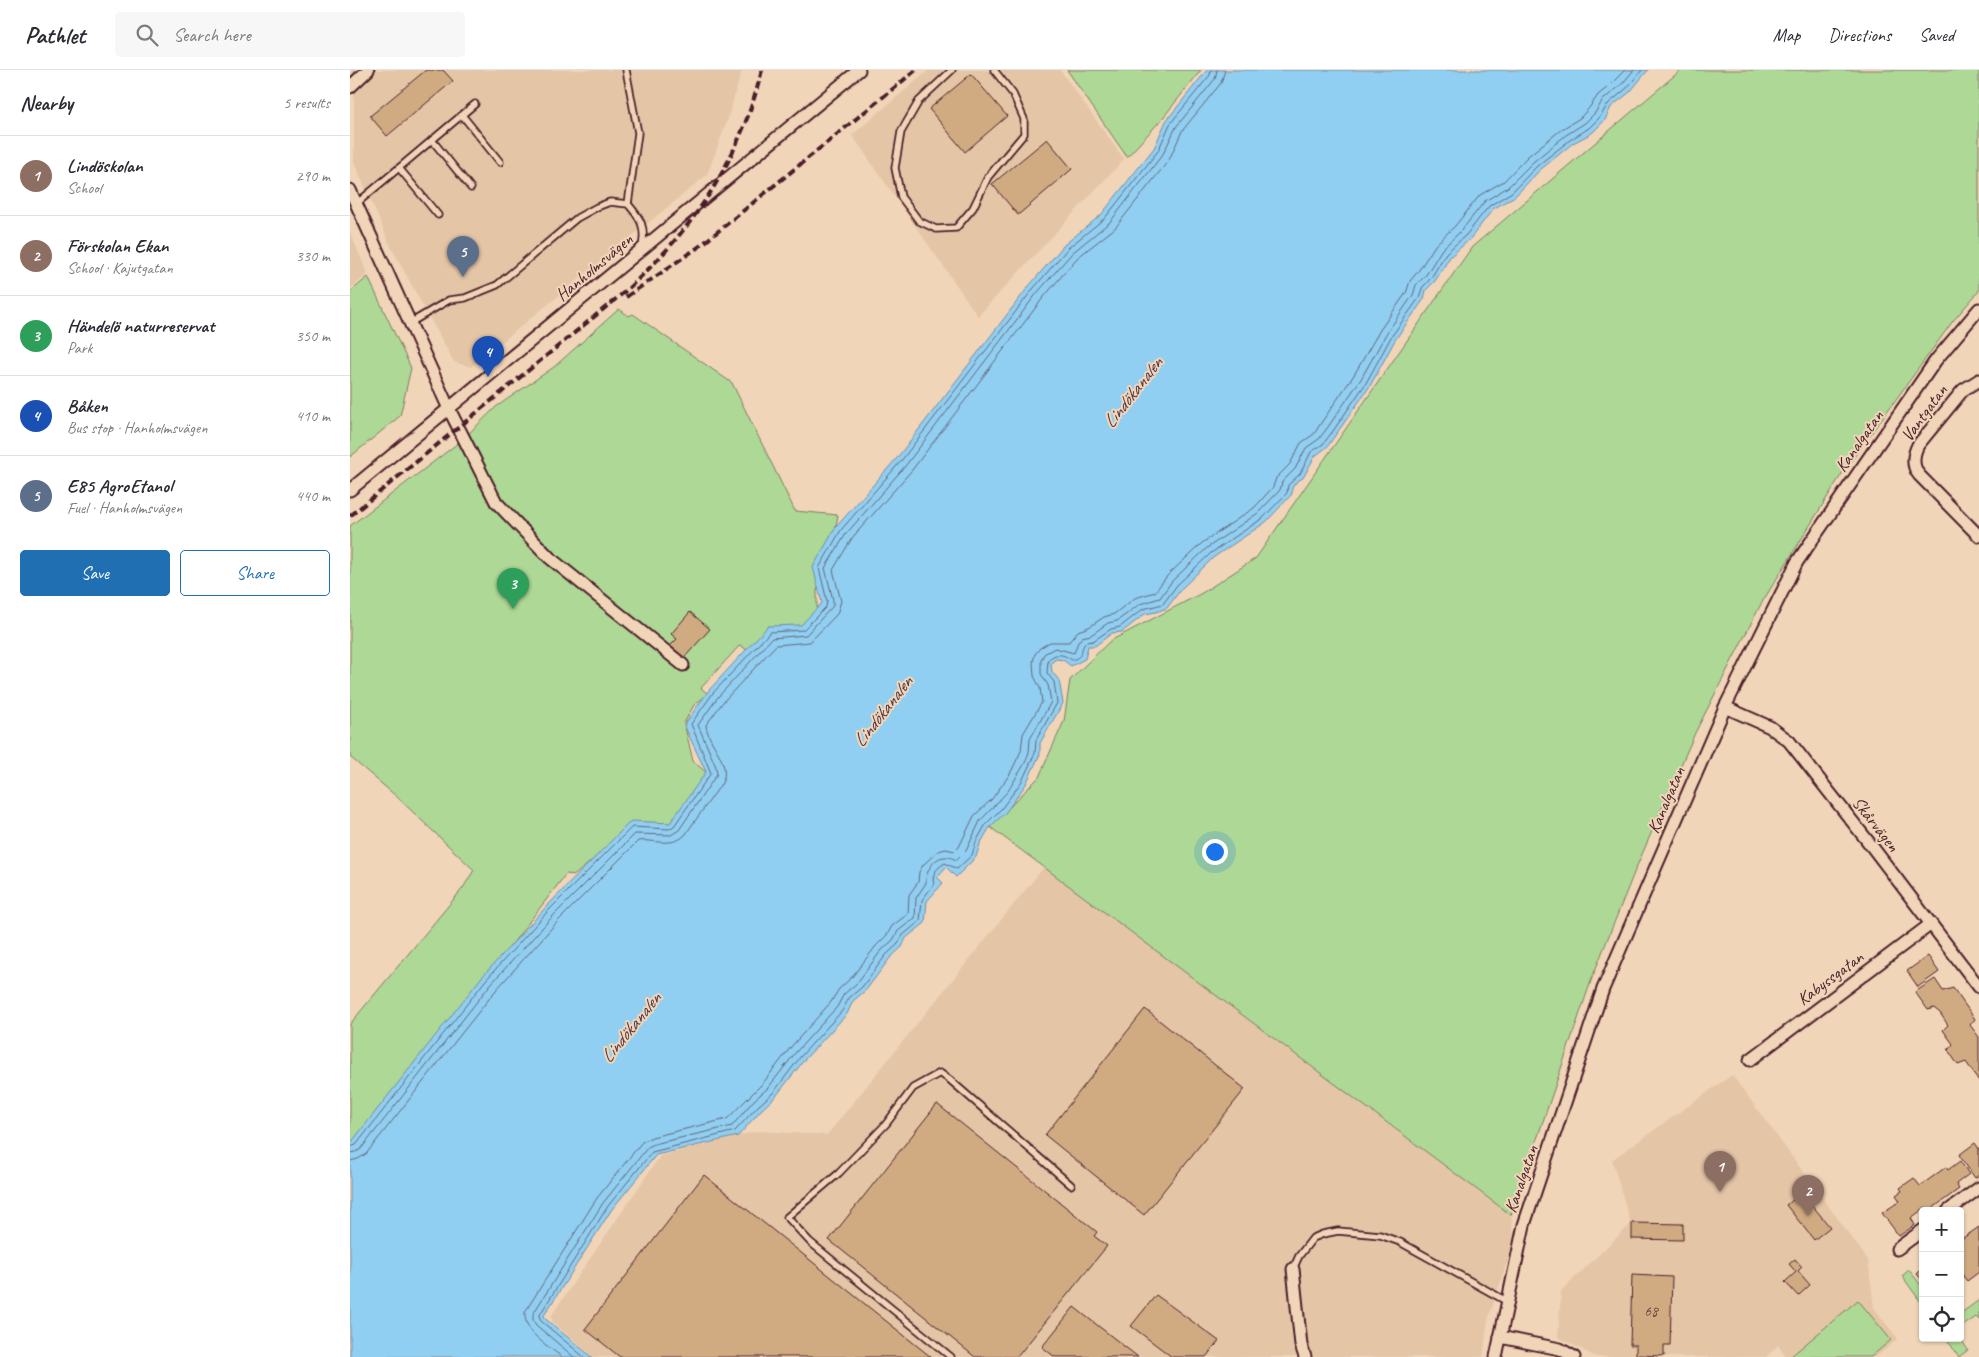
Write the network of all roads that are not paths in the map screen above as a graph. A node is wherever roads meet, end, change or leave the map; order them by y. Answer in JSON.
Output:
{"nodes":[{"id":1,"x":367,"y":70,"type":"edge"},
{"id":2,"x":626,"y":70,"type":"edge"},
{"id":3,"x":859,"y":70,"type":"edge"},
{"id":4,"x":952,"y":70,"type":"edge"},
{"id":5,"x":994,"y":70,"type":"edge"},
{"id":6,"x":350,"y":87,"type":"edge"},
{"id":7,"x":475,"y":104,"type":"dead end"},
{"id":8,"x":462,"y":115,"type":"junction"},
{"id":9,"x":432,"y":140,"type":"junction"},
{"id":10,"x":500,"y":162,"type":"dead end"},
{"id":11,"x":400,"y":168,"type":"junction"},
{"id":12,"x":471,"y":188,"type":"dead end"},
{"id":13,"x":350,"y":190,"type":"edge"},
{"id":14,"x":356,"y":204,"type":"junction"},
{"id":15,"x":628,"y":204,"type":"junction"},
{"id":16,"x":438,"y":215,"type":"dead end"},
{"id":17,"x":642,"y":249,"type":"junction"},
{"id":18,"x":1979,"y":309,"type":"edge"},
{"id":19,"x":410,"y":323,"type":"junction"},
{"id":20,"x":1979,"y":380,"type":"edge"},
{"id":21,"x":449,"y":409,"type":"junction"},
{"id":22,"x":350,"y":490,"type":"edge"},
{"id":23,"x":1979,"y":536,"type":"edge"},
{"id":24,"x":683,"y":665,"type":"dead end"},
{"id":25,"x":1725,"y":707,"type":"junction"},
{"id":26,"x":1931,"y":924,"type":"junction"},
{"id":27,"x":1979,"y":988,"type":"edge"},
{"id":28,"x":1750,"y":1060,"type":"dead end"},
{"id":29,"x":1071,"y":1185,"type":"dead end"},
{"id":30,"x":1979,"y":1188,"type":"edge"},
{"id":31,"x":1953,"y":1207,"type":"edge"},
{"id":32,"x":1919,"y":1233,"type":"edge"},
{"id":33,"x":1897,"y":1249,"type":"dead end"},
{"id":34,"x":1293,"y":1269,"type":"joint"},
{"id":35,"x":1508,"y":1302,"type":"junction"},
{"id":36,"x":1500,"y":1337,"type":"junction"},
{"id":37,"x":952,"y":1357,"type":"edge"},
{"id":38,"x":1305,"y":1357,"type":"edge"},
{"id":39,"x":1496,"y":1357,"type":"edge"},
{"id":40,"x":1574,"y":1357,"type":"edge"}],
"edges":[{"from":1,"to":6,"type":"street"},
{"from":2,"to":15,"type":"lane"},
{"from":3,"to":17,"type":"street","name":"Hanholmsvägen"},
{"from":4,"to":5,"type":"lane"},
{"from":7,"to":8,"type":"lane"},
{"from":8,"to":9,"type":"lane"},
{"from":8,"to":10,"type":"lane"},
{"from":9,"to":11,"type":"lane"},
{"from":9,"to":12,"type":"lane"},
{"from":11,"to":14,"type":"lane"},
{"from":11,"to":16,"type":"lane"},
{"from":13,"to":14,"type":"street"},
{"from":14,"to":19,"type":"street"},
{"from":15,"to":17,"type":"lane"},
{"from":15,"to":19,"type":"lane"},
{"from":17,"to":21,"type":"street","name":"Hanholmsvägen"},
{"from":18,"to":25,"type":"street","name":"Kanalgatan"},
{"from":19,"to":21,"type":"street"},
{"from":20,"to":23,"type":"street","name":"Vantgatan"},
{"from":21,"to":22,"type":"street","name":"Hanholmsvägen"},
{"from":21,"to":24,"type":"street"},
{"from":25,"to":26,"type":"street","name":"Skårvägen"},
{"from":25,"to":35,"type":"street","name":"Kanalgatan"},
{"from":26,"to":27,"type":"street","name":"Skårvägen"},
{"from":26,"to":28,"type":"street","name":"Kabyssgatan"},
{"from":29,"to":37,"type":"lane"},
{"from":30,"to":31,"type":"street"},
{"from":32,"to":33,"type":"street"},
{"from":34,"to":35,"type":"lane"},
{"from":34,"to":38,"type":"street"},
{"from":35,"to":36,"type":"street","name":"Kanalgatan"},
{"from":36,"to":39,"type":"street","name":"Kanalgatan"},
{"from":36,"to":40,"type":"street"}]}
